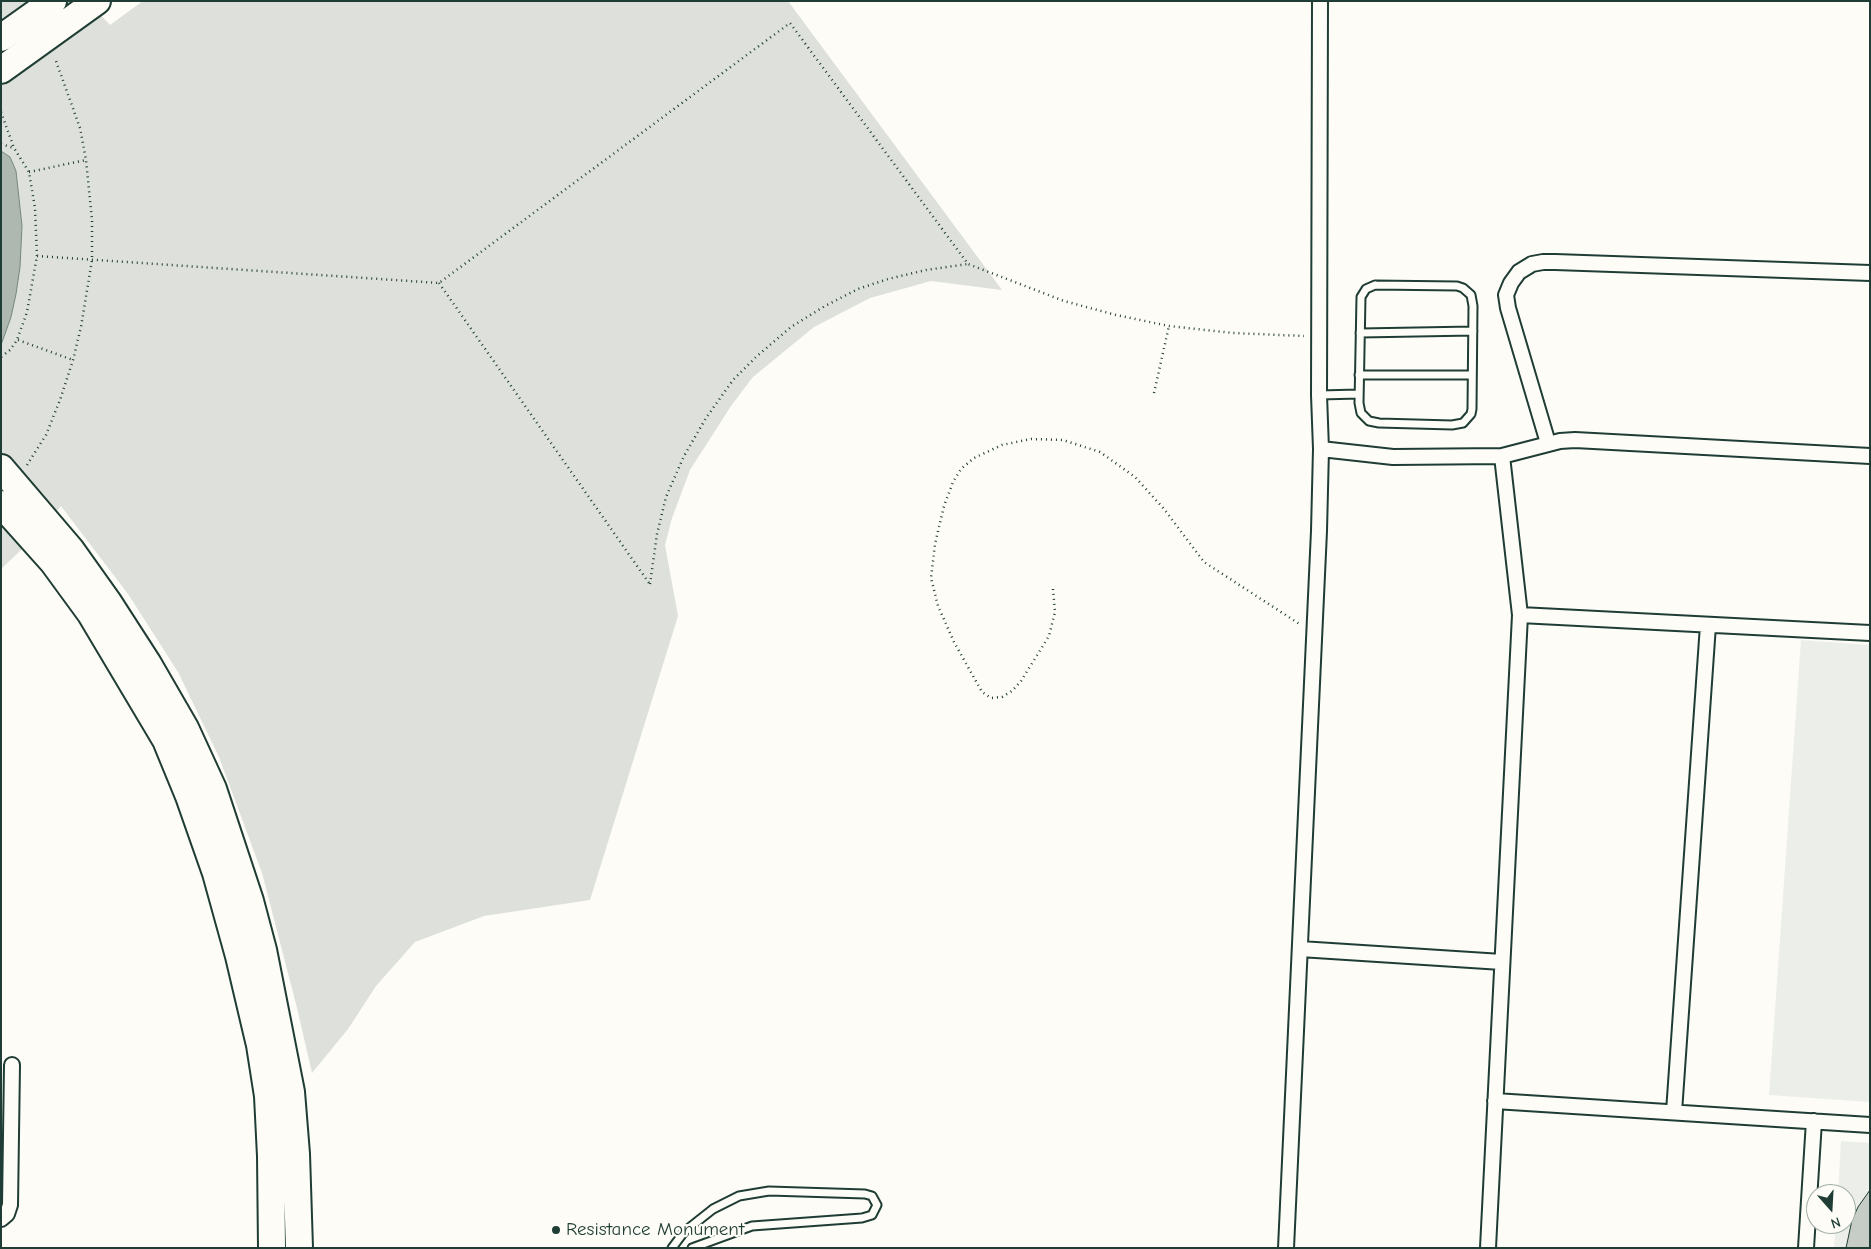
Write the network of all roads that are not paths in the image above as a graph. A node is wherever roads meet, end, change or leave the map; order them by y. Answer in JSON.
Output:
{"nodes":[{"id":1,"x":40,"y":1,"type":"edge"},
{"id":2,"x":53,"y":1,"type":"edge"},
{"id":3,"x":96,"y":1,"type":"edge"},
{"id":4,"x":1320,"y":1,"type":"edge"},
{"id":5,"x":1,"y":25,"type":"edge"},
{"id":6,"x":1,"y":38,"type":"edge"},
{"id":7,"x":1,"y":70,"type":"edge"},
{"id":8,"x":1870,"y":274,"type":"edge"},
{"id":9,"x":1473,"y":331,"type":"junction"},
{"id":10,"x":1360,"y":333,"type":"junction"},
{"id":11,"x":1359,"y":375,"type":"junction"},
{"id":12,"x":1472,"y":375,"type":"junction"},
{"id":13,"x":1359,"y":394,"type":"junction"},
{"id":14,"x":1319,"y":395,"type":"junction"},
{"id":15,"x":1548,"y":443,"type":"junction"},
{"id":16,"x":1321,"y":449,"type":"junction"},
{"id":17,"x":1502,"y":456,"type":"junction"},
{"id":18,"x":1870,"y":456,"type":"edge"},
{"id":19,"x":1,"y":468,"type":"edge"},
{"id":20,"x":1,"y":504,"type":"edge"},
{"id":21,"x":1520,"y":615,"type":"junction"},
{"id":22,"x":1708,"y":625,"type":"junction"},
{"id":23,"x":1870,"y":633,"type":"edge"},
{"id":24,"x":1300,"y":949,"type":"junction"},
{"id":25,"x":1502,"y":962,"type":"junction"},
{"id":26,"x":12,"y":1065,"type":"dead end"},
{"id":27,"x":279,"y":1094,"type":"junction"},
{"id":28,"x":1495,"y":1101,"type":"junction"},
{"id":29,"x":1674,"y":1112,"type":"junction"},
{"id":30,"x":1814,"y":1121,"type":"junction"},
{"id":31,"x":1870,"y":1124,"type":"edge"},
{"id":32,"x":1,"y":1219,"type":"edge"},
{"id":33,"x":272,"y":1248,"type":"edge"},
{"id":34,"x":299,"y":1248,"type":"edge"},
{"id":35,"x":672,"y":1248,"type":"edge"},
{"id":36,"x":692,"y":1248,"type":"edge"},
{"id":37,"x":1286,"y":1248,"type":"edge"},
{"id":38,"x":1488,"y":1248,"type":"edge"},
{"id":39,"x":1806,"y":1248,"type":"edge"}],
"edges":[{"from":1,"to":5,"type":"highway"},
{"from":2,"to":6,"type":"highway"},
{"from":3,"to":7,"type":"highway"},
{"from":4,"to":14,"type":"street"},
{"from":8,"to":15,"type":"street"},
{"from":9,"to":10,"type":"lane"},
{"from":9,"to":10,"type":"lane"},
{"from":9,"to":12,"type":"lane"},
{"from":10,"to":11,"type":"lane"},
{"from":11,"to":12,"type":"lane"},
{"from":11,"to":13,"type":"lane"},
{"from":12,"to":13,"type":"lane"},
{"from":13,"to":14,"type":"lane"},
{"from":14,"to":16,"type":"street"},
{"from":15,"to":17,"type":"street"},
{"from":15,"to":18,"type":"street"},
{"from":16,"to":17,"type":"street"},
{"from":16,"to":24,"type":"street"},
{"from":17,"to":21,"type":"street"},
{"from":19,"to":27,"type":"highway"},
{"from":20,"to":27,"type":"highway"},
{"from":21,"to":22,"type":"street"},
{"from":21,"to":25,"type":"street"},
{"from":22,"to":23,"type":"street"},
{"from":22,"to":29,"type":"street"},
{"from":24,"to":25,"type":"street"},
{"from":24,"to":37,"type":"street"},
{"from":25,"to":28,"type":"street"},
{"from":26,"to":32,"type":"street"},
{"from":27,"to":33,"type":"highway"},
{"from":27,"to":34,"type":"highway"},
{"from":28,"to":29,"type":"street"},
{"from":28,"to":38,"type":"street"},
{"from":29,"to":30,"type":"street"},
{"from":30,"to":31,"type":"street"},
{"from":30,"to":39,"type":"street"},
{"from":35,"to":36,"type":"lane"}]}
